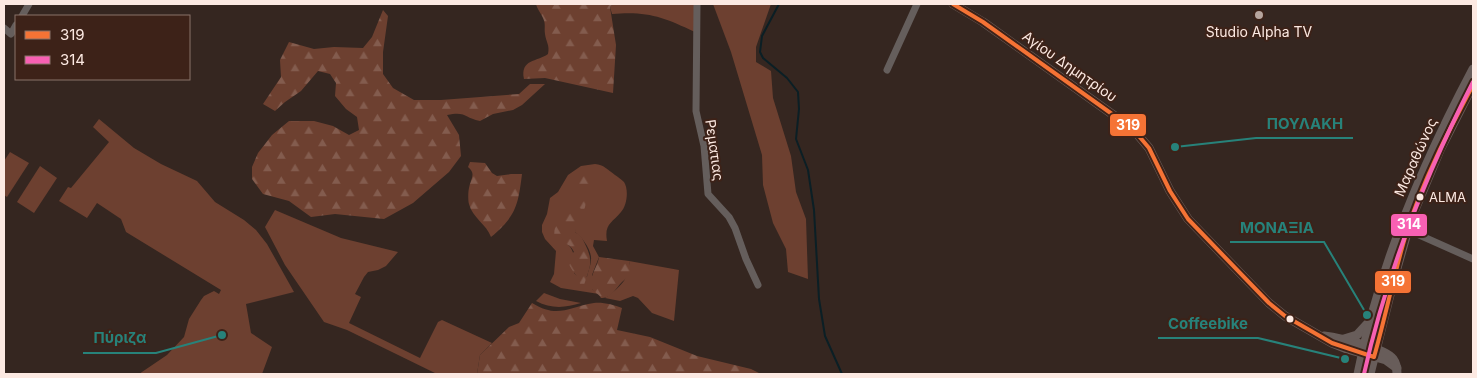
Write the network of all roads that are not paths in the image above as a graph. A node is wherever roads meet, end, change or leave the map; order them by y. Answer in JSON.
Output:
{"nodes":[{"id":1,"x":29,"y":4,"type":"edge"},
{"id":2,"x":697,"y":4,"type":"edge"},
{"id":3,"x":917,"y":4,"type":"edge"},
{"id":4,"x":953,"y":4,"type":"edge"},
{"id":5,"x":23,"y":15,"type":"edge"},
{"id":6,"x":4,"y":28,"type":"edge"},
{"id":7,"x":15,"y":28,"type":"edge"},
{"id":8,"x":1473,"y":69,"type":"edge"},
{"id":9,"x":887,"y":70,"type":"dead end"},
{"id":10,"x":1473,"y":85,"type":"edge"},
{"id":11,"x":1408,"y":230,"type":"junction"},
{"id":12,"x":1473,"y":259,"type":"edge"},
{"id":13,"x":758,"y":285,"type":"dead end"},
{"id":14,"x":1372,"y":314,"type":"junction"},
{"id":15,"x":1321,"y":336,"type":"junction"},
{"id":16,"x":1338,"y":339,"type":"junction"},
{"id":17,"x":1364,"y":350,"type":"junction"},
{"id":18,"x":1375,"y":353,"type":"junction"},
{"id":19,"x":1395,"y":369,"type":"edge"},
{"id":20,"x":1371,"y":373,"type":"edge"},
{"id":21,"x":1358,"y":374,"type":"edge"}],
"edges":[{"from":1,"to":5,"type":"street"},
{"from":2,"to":13,"type":"street","name":"Ρεματιας"},
{"from":3,"to":9,"type":"street"},
{"from":4,"to":15,"type":"main road","name":"Αγίου Δημητρίου"},
{"from":6,"to":7,"type":"street"},
{"from":8,"to":14,"type":"main road","name":"Μαραθώνος"},
{"from":10,"to":11,"type":"main road","name":"Μαραθώνος"},
{"from":11,"to":12,"type":"street"},
{"from":11,"to":18,"type":"main road","name":"Μαραθώνος"},
{"from":14,"to":16,"type":"main road"},
{"from":14,"to":17,"type":"main road","name":"Μαραθώνος"},
{"from":15,"to":16,"type":"main road"},
{"from":15,"to":17,"type":"main road","name":"Αγίου Δημητρίου"},
{"from":16,"to":17,"type":"main road"},
{"from":17,"to":18,"type":"main road"},
{"from":17,"to":21,"type":"main road","name":"Μαραθώνος"},
{"from":18,"to":19,"type":"main road"},
{"from":18,"to":20,"type":"main road","name":"Μαραθώνος"},
{"from":19,"to":20,"type":"main road"}]}
